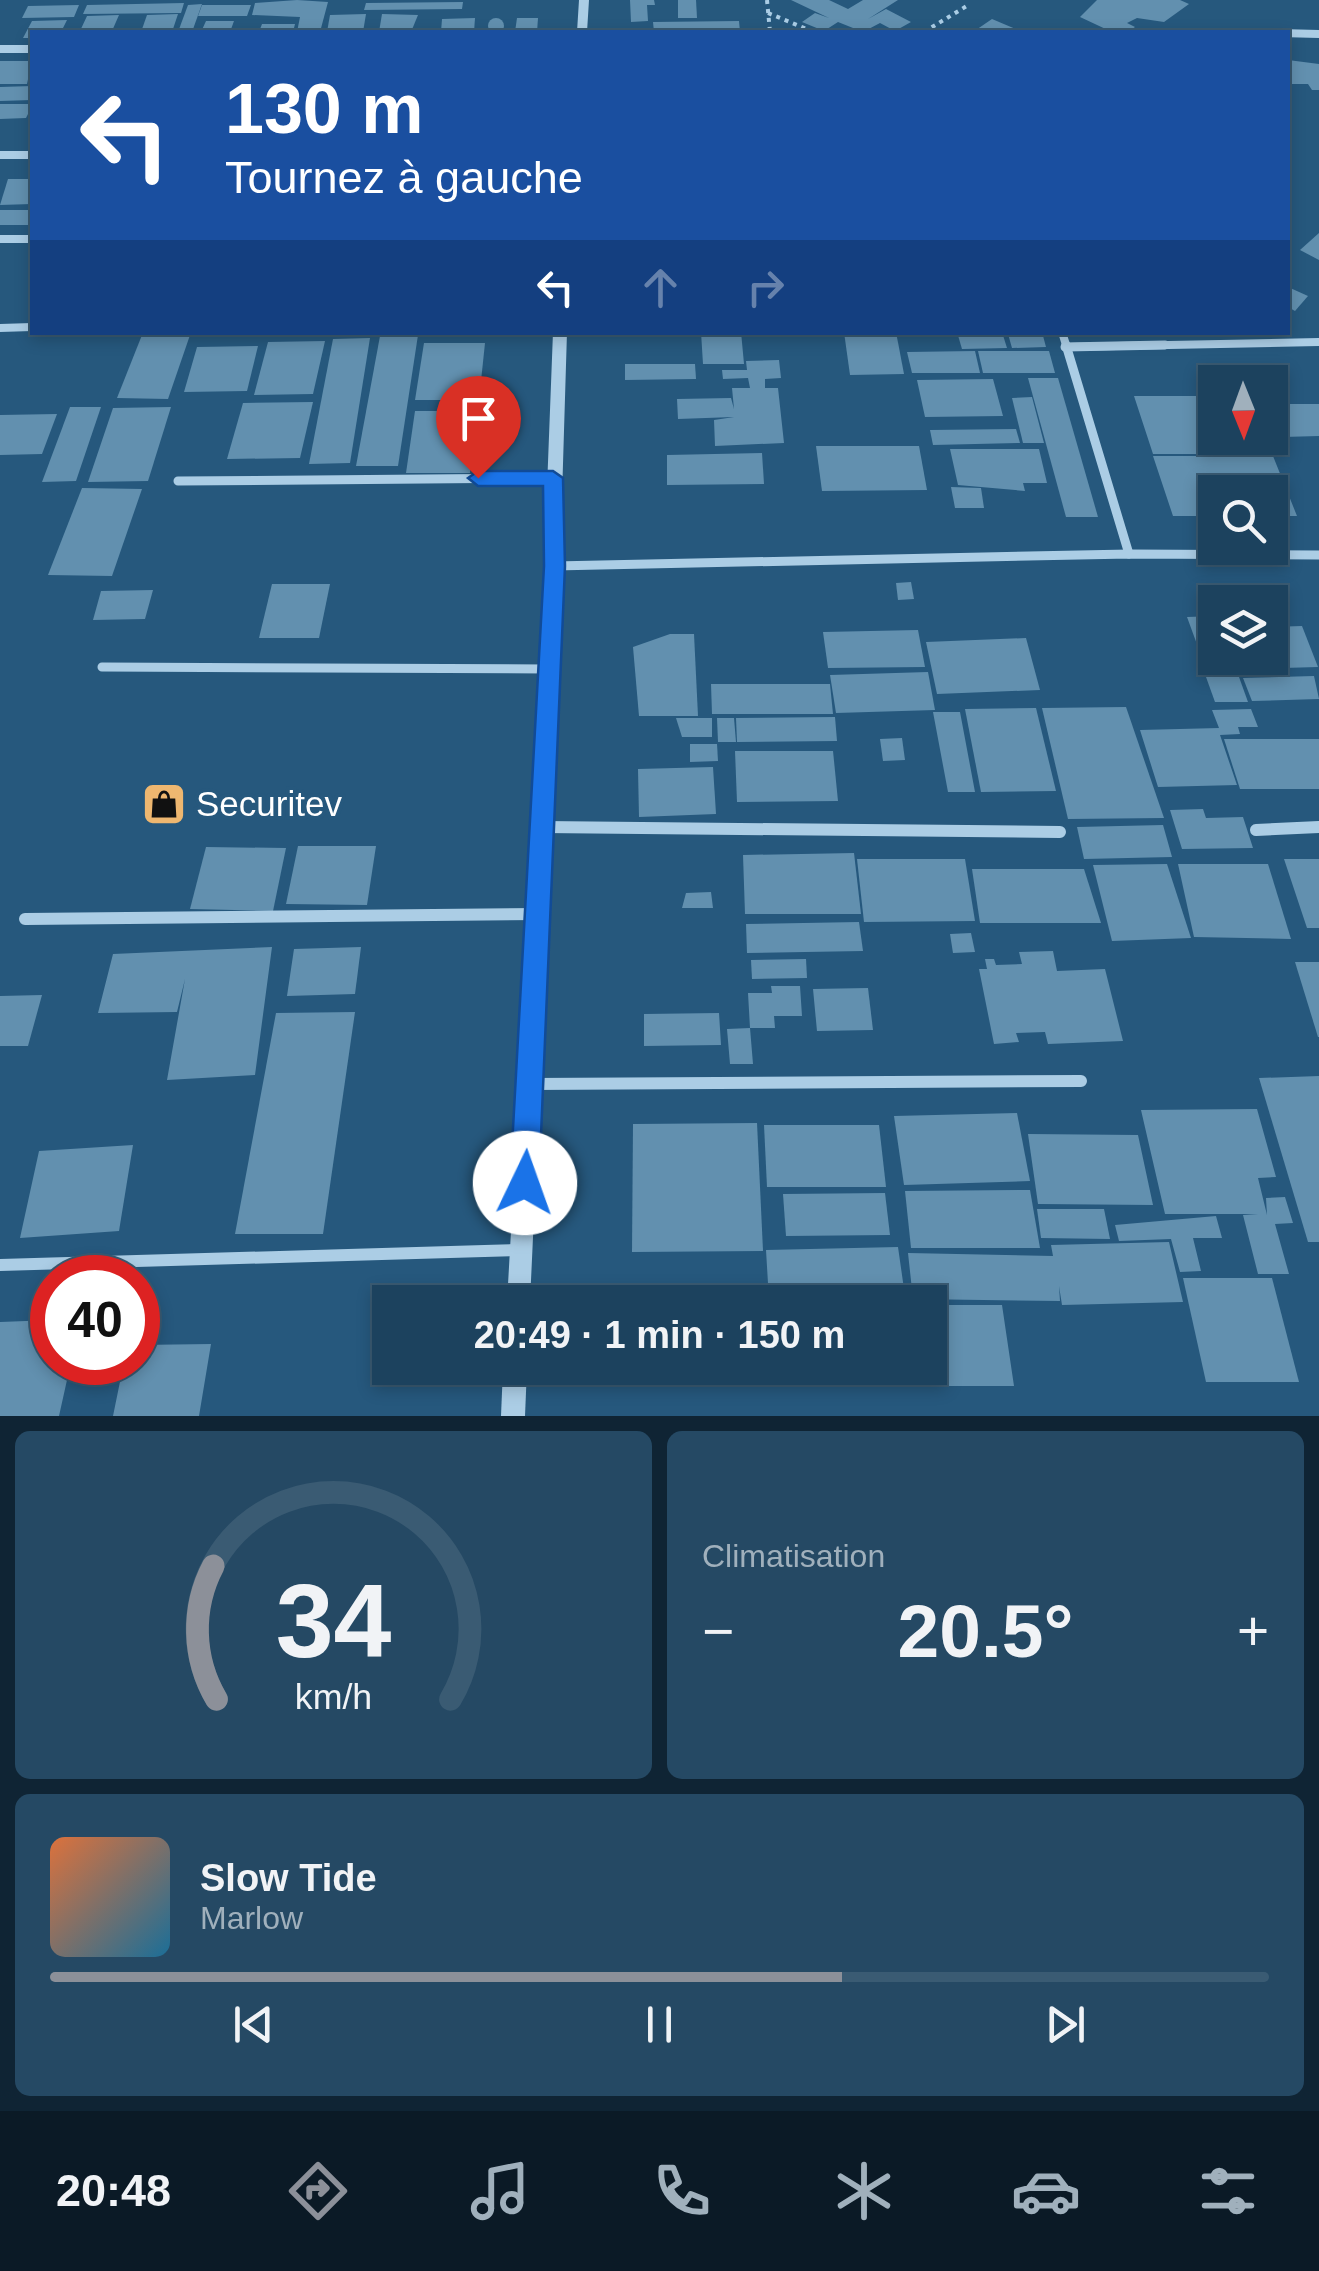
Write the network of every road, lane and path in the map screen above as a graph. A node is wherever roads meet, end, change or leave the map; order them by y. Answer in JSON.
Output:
{"nodes":[{"id":1,"x":584,"y":0,"type":"edge"},
{"id":2,"x":767,"y":0,"type":"edge"},
{"id":3,"x":970,"y":4,"type":"dead end"},
{"id":4,"x":768,"y":12,"type":"junction"},
{"id":5,"x":582,"y":30,"type":"edge"},
{"id":6,"x":770,"y":30,"type":"edge"},
{"id":7,"x":809,"y":30,"type":"edge"},
{"id":8,"x":927,"y":30,"type":"edge"},
{"id":9,"x":1290,"y":33,"type":"edge"},
{"id":10,"x":1319,"y":34,"type":"edge"},
{"id":11,"x":30,"y":48,"type":"edge"},
{"id":12,"x":0,"y":49,"type":"edge"},
{"id":13,"x":30,"y":155,"type":"edge"},
{"id":14,"x":0,"y":156,"type":"edge"},
{"id":15,"x":30,"y":239,"type":"edge"},
{"id":16,"x":0,"y":240,"type":"edge"},
{"id":17,"x":30,"y":327,"type":"edge"},
{"id":18,"x":0,"y":328,"type":"edge"},
{"id":19,"x":560,"y":335,"type":"edge"},
{"id":20,"x":1063,"y":335,"type":"edge"},
{"id":21,"x":1319,"y":342,"type":"edge"},
{"id":22,"x":1065,"y":346,"type":"junction"},
{"id":23,"x":553,"y":478,"type":"junction"},
{"id":24,"x":178,"y":480,"type":"dead end"},
{"id":25,"x":1130,"y":554,"type":"junction"},
{"id":26,"x":1319,"y":554,"type":"edge"},
{"id":27,"x":554,"y":566,"type":"junction"},
{"id":28,"x":102,"y":667,"type":"dead end"},
{"id":29,"x":547,"y":669,"type":"junction"},
{"id":30,"x":543,"y":827,"type":"junction"},
{"id":31,"x":1319,"y":827,"type":"edge"},
{"id":32,"x":1256,"y":830,"type":"dead end"},
{"id":33,"x":1060,"y":832,"type":"dead end"},
{"id":34,"x":539,"y":914,"type":"junction"},
{"id":35,"x":25,"y":919,"type":"dead end"},
{"id":36,"x":1081,"y":1081,"type":"dead end"},
{"id":37,"x":530,"y":1084,"type":"junction"},
{"id":38,"x":521,"y":1250,"type":"junction"},
{"id":39,"x":0,"y":1265,"type":"edge"},
{"id":40,"x":519,"y":1285,"type":"edge"},
{"id":41,"x":514,"y":1385,"type":"edge"},
{"id":42,"x":513,"y":1416,"type":"edge"}],
"edges":[{"from":1,"to":5,"type":"street"},
{"from":2,"to":4,"type":"path"},
{"from":3,"to":8,"type":"path"},
{"from":4,"to":6,"type":"path"},
{"from":4,"to":7,"type":"path"},
{"from":9,"to":10,"type":"street"},
{"from":11,"to":12,"type":"street"},
{"from":13,"to":14,"type":"street"},
{"from":15,"to":16,"type":"street"},
{"from":17,"to":18,"type":"street"},
{"from":19,"to":23,"type":"street"},
{"from":20,"to":22,"type":"street"},
{"from":21,"to":22,"type":"street"},
{"from":22,"to":25,"type":"street"},
{"from":23,"to":24,"type":"street"},
{"from":23,"to":27,"type":"street"},
{"from":25,"to":26,"type":"street"},
{"from":25,"to":27,"type":"street"},
{"from":27,"to":29,"type":"street"},
{"from":28,"to":29,"type":"street"},
{"from":29,"to":30,"type":"street"},
{"from":30,"to":33,"type":"street"},
{"from":30,"to":34,"type":"street"},
{"from":31,"to":32,"type":"street"},
{"from":34,"to":35,"type":"street"},
{"from":34,"to":37,"type":"street"},
{"from":36,"to":37,"type":"street"},
{"from":37,"to":38,"type":"street"},
{"from":38,"to":39,"type":"street"},
{"from":38,"to":40,"type":"street"},
{"from":41,"to":42,"type":"street"}]}
